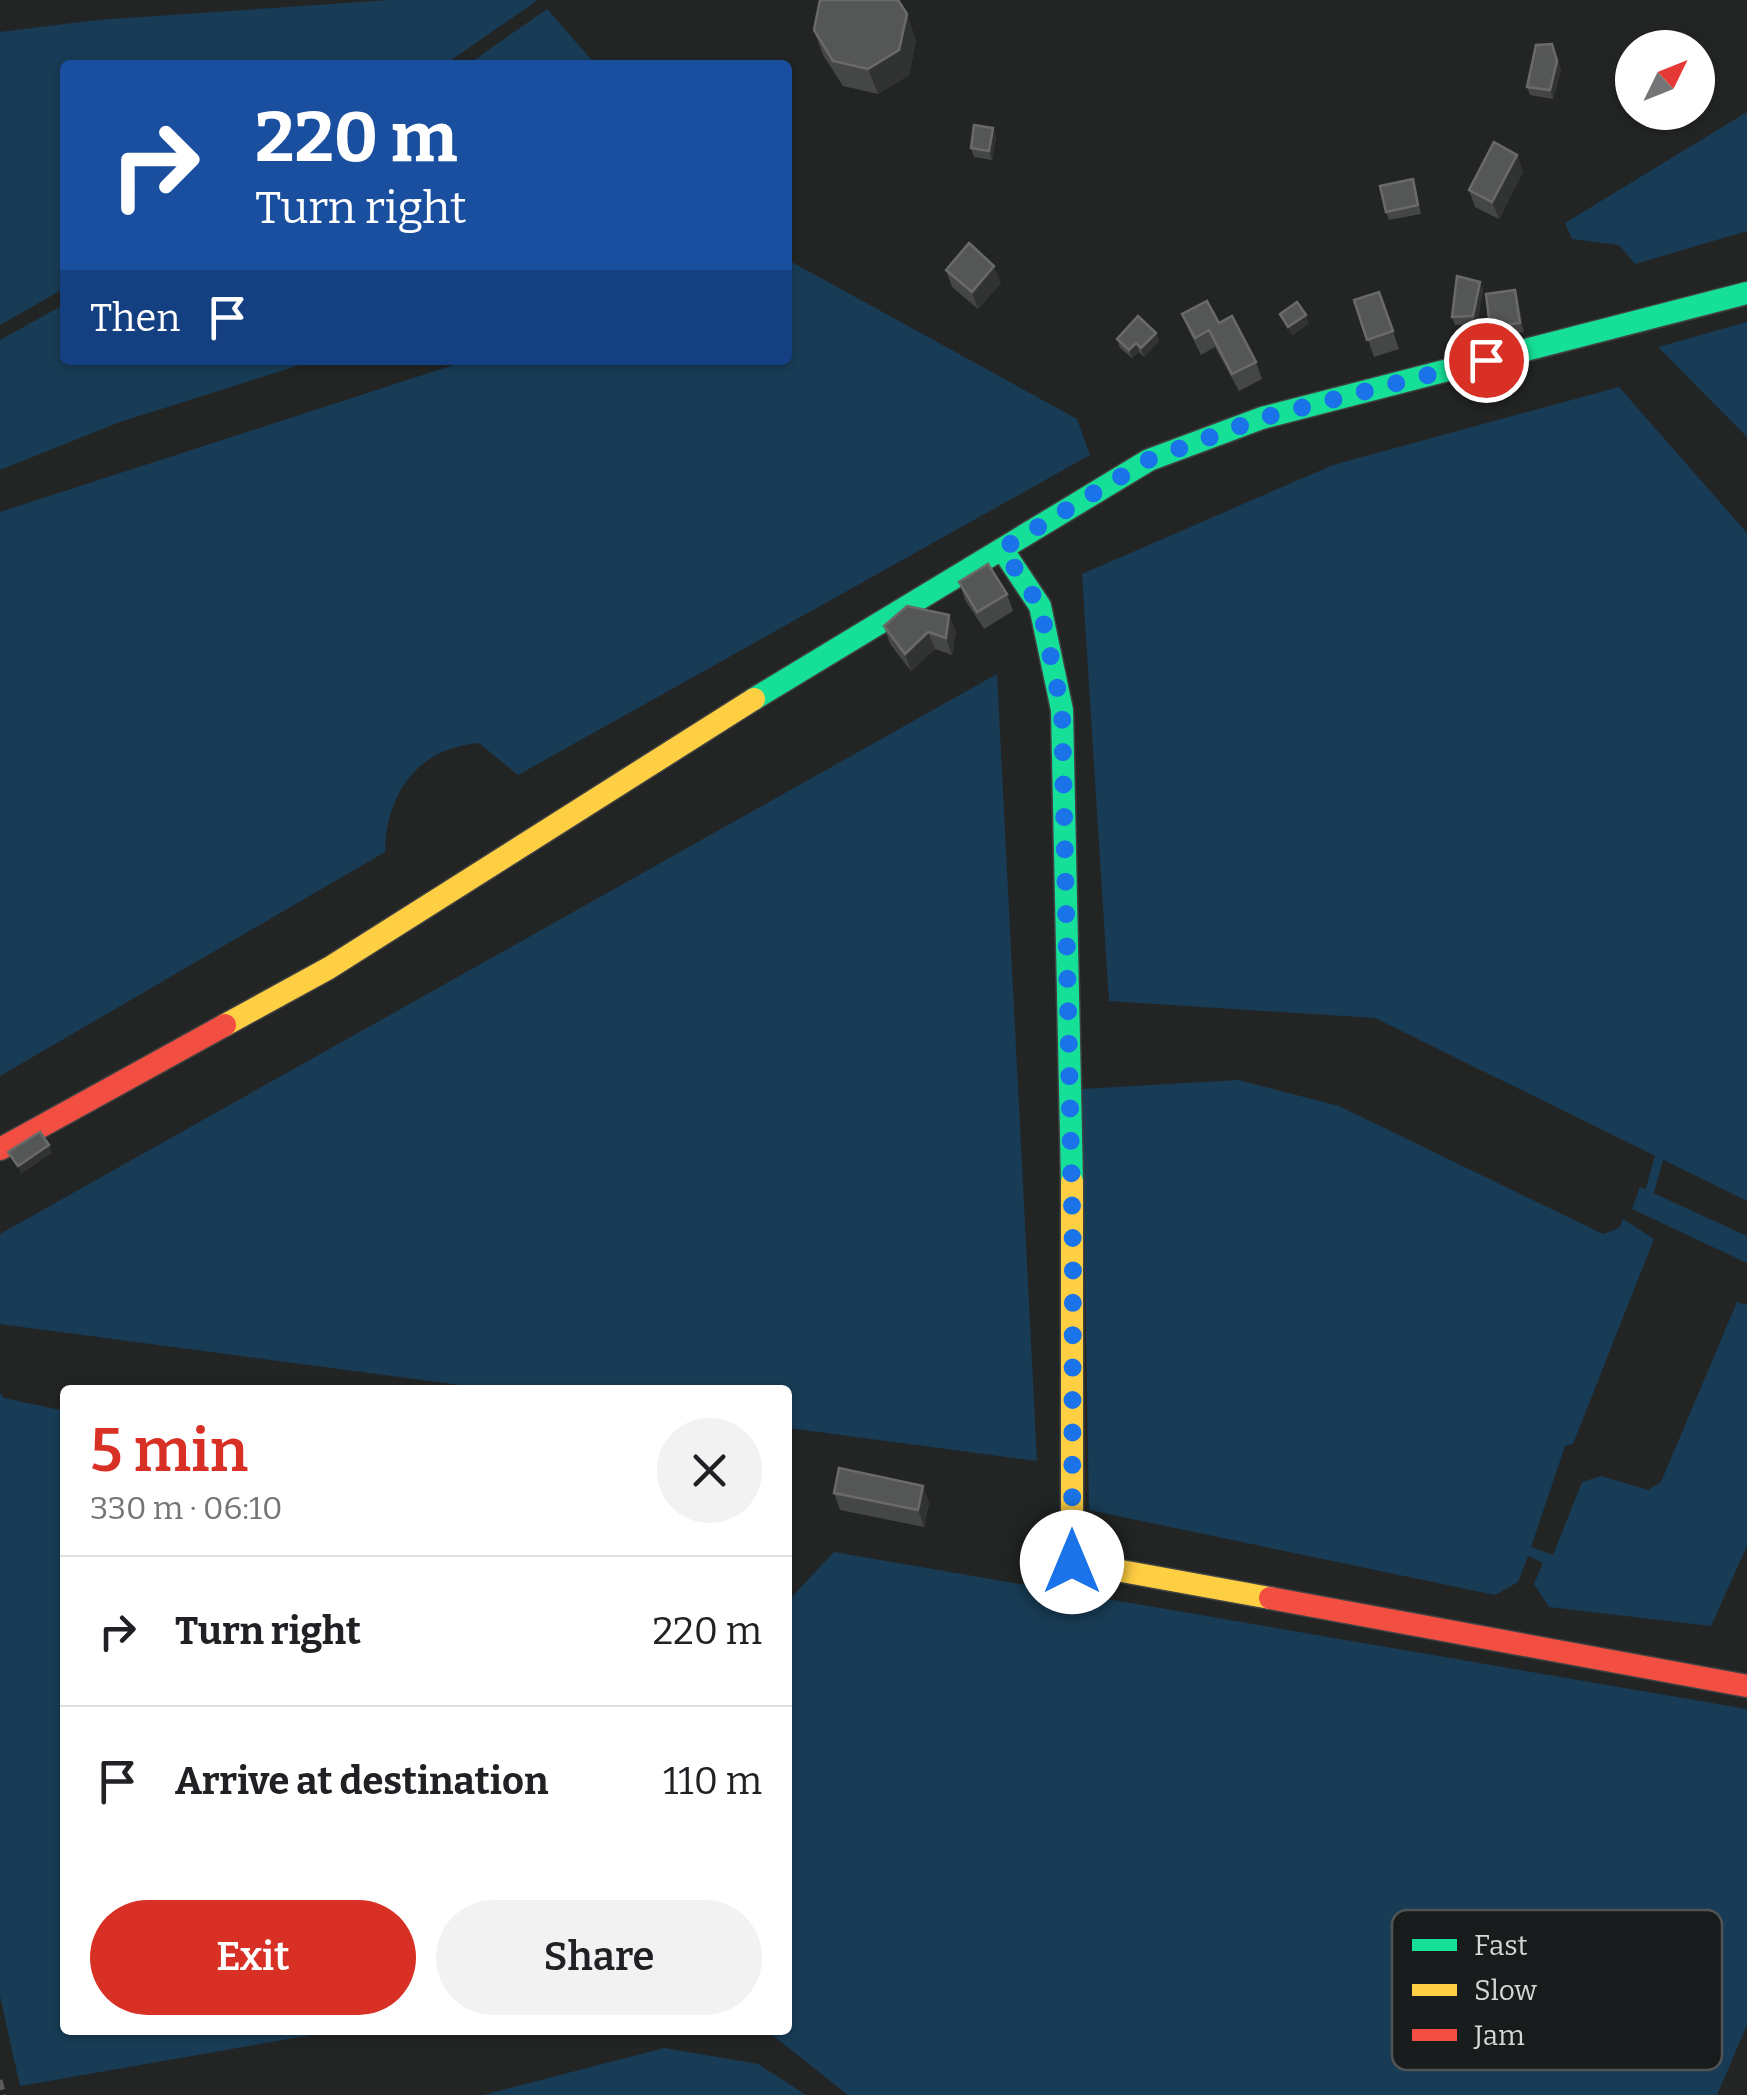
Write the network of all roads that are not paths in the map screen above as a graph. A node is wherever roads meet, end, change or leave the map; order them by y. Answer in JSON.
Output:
{"nodes":[{"id":1,"x":1747,"y":293,"type":"edge"},
{"id":2,"x":1002,"y":549,"type":"junction"},
{"id":3,"x":0,"y":1149,"type":"edge"},
{"id":4,"x":1747,"y":1686,"type":"edge"}],
"edges":[{"from":1,"to":2,"type":"street"},
{"from":2,"to":3,"type":"street"},
{"from":2,"to":4,"type":"street"}]}
